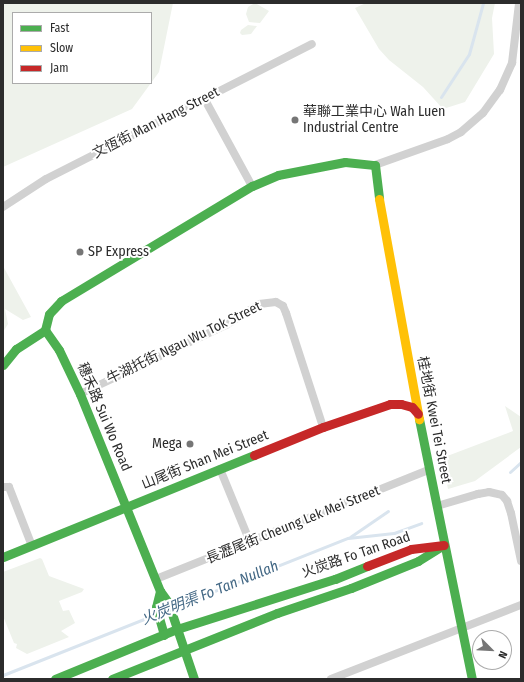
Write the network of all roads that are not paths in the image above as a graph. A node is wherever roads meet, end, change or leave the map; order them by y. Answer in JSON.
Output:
{"nodes":[{"id":1,"x":519,"y":3,"type":"edge"},
{"id":2,"x":312,"y":44,"type":"dead end"},
{"id":3,"x":204,"y":98,"type":"junction"},
{"id":4,"x":375,"y":165,"type":"junction"},
{"id":5,"x":252,"y":186,"type":"junction"},
{"id":6,"x":3,"y":207,"type":"edge"},
{"id":7,"x":45,"y":330,"type":"junction"},
{"id":8,"x":3,"y":365,"type":"edge"},
{"id":9,"x":80,"y":394,"type":"junction"},
{"id":10,"x":418,"y":414,"type":"junction"},
{"id":11,"x":323,"y":427,"type":"junction"},
{"id":12,"x":220,"y":469,"type":"junction"},
{"id":13,"x":429,"y":470,"type":"junction"},
{"id":14,"x":3,"y":486,"type":"edge"},
{"id":15,"x":126,"y":506,"type":"junction"},
{"id":16,"x":436,"y":506,"type":"junction"},
{"id":17,"x":250,"y":542,"type":"junction"},
{"id":18,"x":444,"y":545,"type":"junction"},
{"id":19,"x":32,"y":546,"type":"junction"},
{"id":20,"x":3,"y":557,"type":"edge"},
{"id":21,"x":521,"y":561,"type":"edge"},
{"id":22,"x":156,"y":579,"type":"junction"},
{"id":23,"x":160,"y":595,"type":"junction"},
{"id":24,"x":521,"y":605,"type":"edge"},
{"id":25,"x":461,"y":629,"type":"junction"},
{"id":26,"x":177,"y":630,"type":"junction"},
{"id":27,"x":164,"y":635,"type":"junction"},
{"id":28,"x":184,"y":650,"type":"junction"},
{"id":29,"x":55,"y":679,"type":"edge"},
{"id":30,"x":112,"y":679,"type":"edge"},
{"id":31,"x":194,"y":679,"type":"edge"},
{"id":32,"x":331,"y":679,"type":"edge"},
{"id":33,"x":472,"y":679,"type":"edge"}],
"edges":[{"from":1,"to":4,"type":"street"},
{"from":2,"to":3,"type":"street","name":"文恆街 Man Hang Street"},
{"from":3,"to":5,"type":"street"},
{"from":3,"to":6,"type":"street","name":"文恆街 Man Hang Street"},
{"from":4,"to":5,"type":"street"},
{"from":4,"to":10,"type":"street","name":"桂地街 Kwei Tei Street"},
{"from":5,"to":7,"type":"street"},
{"from":7,"to":8,"type":"street"},
{"from":7,"to":9,"type":"street","name":"穗禾路 Sui Wo Road"},
{"from":9,"to":11,"type":"street","name":"牛湖托街 Ngau Wu Tok Street"},
{"from":9,"to":15,"type":"street","name":"穗禾路 Sui Wo Road"},
{"from":10,"to":11,"type":"street","name":"山尾街 Shan Mei Street"},
{"from":10,"to":13,"type":"street","name":"桂地街 Kwei Tei Street"},
{"from":11,"to":12,"type":"street","name":"山尾街 Shan Mei Street"},
{"from":12,"to":15,"type":"street","name":"山尾街 Shan Mei Street"},
{"from":12,"to":17,"type":"street"},
{"from":13,"to":16,"type":"street","name":"桂地街 Kwei Tei Street"},
{"from":13,"to":17,"type":"street","name":"長瀝尾街 Cheung Lek Mei Street"},
{"from":14,"to":19,"type":"street"},
{"from":15,"to":19,"type":"street","name":"山尾街 Shan Mei Street"},
{"from":15,"to":22,"type":"street","name":"穗禾路 Sui Wo Road"},
{"from":16,"to":18,"type":"street","name":"桂地街 Kwei Tei Street"},
{"from":16,"to":21,"type":"street"},
{"from":17,"to":22,"type":"street","name":"長瀝尾街 Cheung Lek Mei Street"},
{"from":18,"to":25,"type":"street","name":"桂地街 Kwei Tei Street"},
{"from":18,"to":26,"type":"street","name":"火炭路 Fo Tan Road"},
{"from":18,"to":28,"type":"street","name":"火炭路 Fo Tan Road"},
{"from":19,"to":20,"type":"street","name":"山尾街 Shan Mei Street"},
{"from":22,"to":23,"type":"street","name":"穗禾路 Sui Wo Road"},
{"from":23,"to":26,"type":"street","name":"穗禾路 Sui Wo Road"},
{"from":23,"to":27,"type":"street","name":"穗禾路 Sui Wo Road"},
{"from":24,"to":25,"type":"street"},
{"from":25,"to":32,"type":"street"},
{"from":25,"to":33,"type":"street","name":"桂地街 Kwei Tei Street"},
{"from":26,"to":27,"type":"street","name":"火炭路 Fo Tan Road"},
{"from":26,"to":28,"type":"street","name":"穗禾路 Sui Wo Road"},
{"from":27,"to":29,"type":"street","name":"火炭路 Fo Tan Road"},
{"from":28,"to":30,"type":"street","name":"火炭路 Fo Tan Road"},
{"from":28,"to":31,"type":"street","name":"穗禾路 Sui Wo Road"}]}
